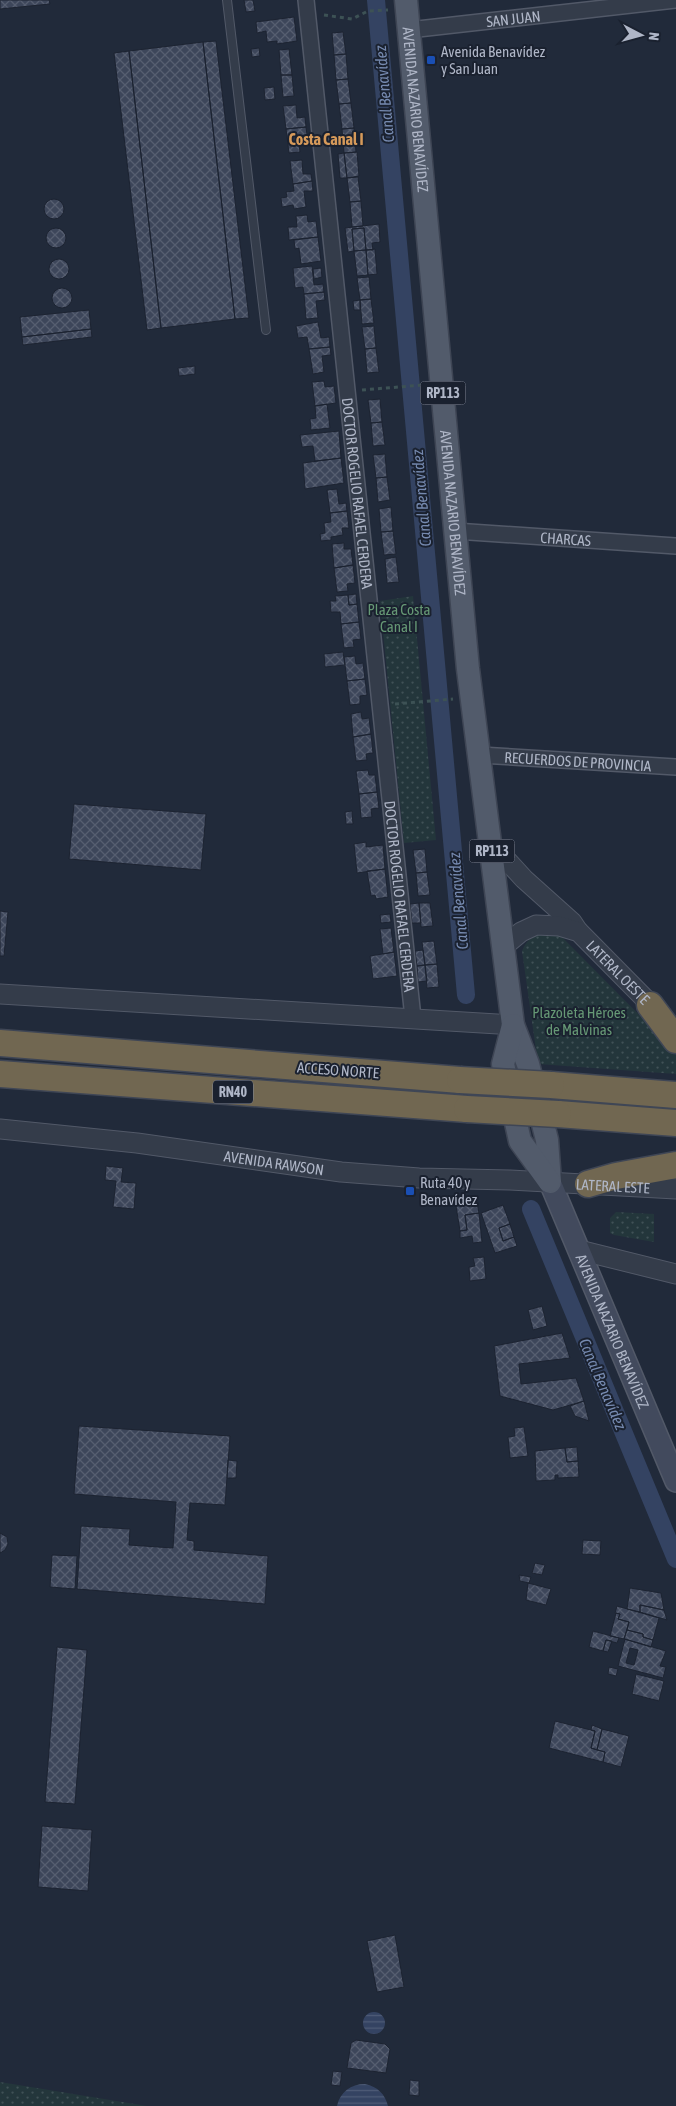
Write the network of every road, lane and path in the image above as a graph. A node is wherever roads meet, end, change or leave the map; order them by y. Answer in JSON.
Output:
{"nodes":[{"id":1,"x":227,"y":0,"type":"edge"},
{"id":2,"x":306,"y":0,"type":"edge"},
{"id":3,"x":406,"y":0,"type":"edge"},
{"id":4,"x":676,"y":0,"type":"edge"},
{"id":5,"x":384,"y":10,"type":"dead end"},
{"id":6,"x":318,"y":14,"type":"dead end"},
{"id":7,"x":409,"y":30,"type":"junction"},
{"id":8,"x":266,"y":330,"type":"dead end"},
{"id":9,"x":419,"y":385,"type":"dead end"},
{"id":10,"x":356,"y":390,"type":"dead end"},
{"id":11,"x":455,"y":531,"type":"junction"},
{"id":12,"x":676,"y":546,"type":"edge"},
{"id":13,"x":447,"y":700,"type":"dead end"},
{"id":14,"x":389,"y":705,"type":"dead end"},
{"id":15,"x":480,"y":756,"type":"junction"},
{"id":16,"x":676,"y":767,"type":"edge"},
{"id":17,"x":490,"y":843,"type":"junction"},
{"id":18,"x":579,"y":932,"type":"junction"},
{"id":19,"x":503,"y":947,"type":"junction"},
{"id":20,"x":0,"y":994,"type":"edge"},
{"id":21,"x":650,"y":1006,"type":"junction"},
{"id":22,"x":413,"y":1018,"type":"junction"},
{"id":23,"x":513,"y":1025,"type":"junction"},
{"id":24,"x":676,"y":1028,"type":"edge"},
{"id":25,"x":676,"y":1040,"type":"edge"},
{"id":26,"x":0,"y":1043,"type":"edge"},
{"id":27,"x":0,"y":1074,"type":"edge"},
{"id":28,"x":676,"y":1095,"type":"edge"},
{"id":29,"x":676,"y":1123,"type":"edge"},
{"id":30,"x":0,"y":1129,"type":"edge"},
{"id":31,"x":676,"y":1165,"type":"edge"},
{"id":32,"x":550,"y":1182,"type":"junction"},
{"id":33,"x":588,"y":1184,"type":"junction"},
{"id":34,"x":676,"y":1189,"type":"edge"},
{"id":35,"x":579,"y":1250,"type":"junction"},
{"id":36,"x":676,"y":1274,"type":"edge"},
{"id":37,"x":676,"y":1481,"type":"edge"}],
"edges":[{"from":1,"to":8,"type":"lane"},
{"from":2,"to":22,"type":"street","name":"DOCTOR ROGELIO RAFAEL CERDERA"},
{"from":3,"to":7,"type":"main road","name":"AVENIDA NAZARIO BENAVÍDEZ","number":"RP113"},
{"from":4,"to":7,"type":"street","name":"SAN JUAN"},
{"from":5,"to":6,"type":"path"},
{"from":7,"to":11,"type":"main road","name":"AVENIDA NAZARIO BENAVÍDEZ","number":"RP113"},
{"from":9,"to":10,"type":"path"},
{"from":11,"to":12,"type":"street","name":"CHARCAS"},
{"from":11,"to":15,"type":"main road","name":"AVENIDA NAZARIO BENAVÍDEZ","number":"RP113"},
{"from":13,"to":14,"type":"path"},
{"from":15,"to":16,"type":"street","name":"RECUERDOS DE PROVINCIA"},
{"from":15,"to":17,"type":"main road","name":"AVENIDA NAZARIO BENAVÍDEZ","number":"RP113"},
{"from":17,"to":18,"type":"street"},
{"from":17,"to":19,"type":"main road","name":"AVENIDA NAZARIO BENAVÍDEZ","number":"RP113"},
{"from":18,"to":19,"type":"street","name":"LATERAL OESTE"},
{"from":18,"to":21,"type":"street","name":"LATERAL OESTE"},
{"from":19,"to":23,"type":"main road","name":"AVENIDA NAZARIO BENAVÍDEZ","number":"RP113"},
{"from":20,"to":22,"type":"street"},
{"from":21,"to":24,"type":"street","name":"LATERAL OESTE"},
{"from":21,"to":25,"type":"highway"},
{"from":22,"to":23,"type":"street"},
{"from":23,"to":32,"type":"main road","name":"AVENIDA NAZARIO BENAVÍDEZ","number":"RP113"},
{"from":26,"to":28,"type":"highway","name":"ACCESO NORTE","number":"RN40","bridge":true},
{"from":27,"to":29,"type":"highway","name":"ACCESO NORTE","number":"RN40","bridge":true},
{"from":30,"to":32,"type":"street","name":"AVENIDA RAWSON"},
{"from":31,"to":33,"type":"highway"},
{"from":32,"to":33,"type":"street","name":"LATERAL ESTE"},
{"from":32,"to":35,"type":"main road","name":"AVENIDA NAZARIO BENAVÍDEZ","number":"RP113"},
{"from":33,"to":34,"type":"street","name":"LATERAL ESTE"},
{"from":35,"to":36,"type":"street"},
{"from":35,"to":37,"type":"main road","name":"AVENIDA NAZARIO BENAVÍDEZ","number":"RP113"}]}
